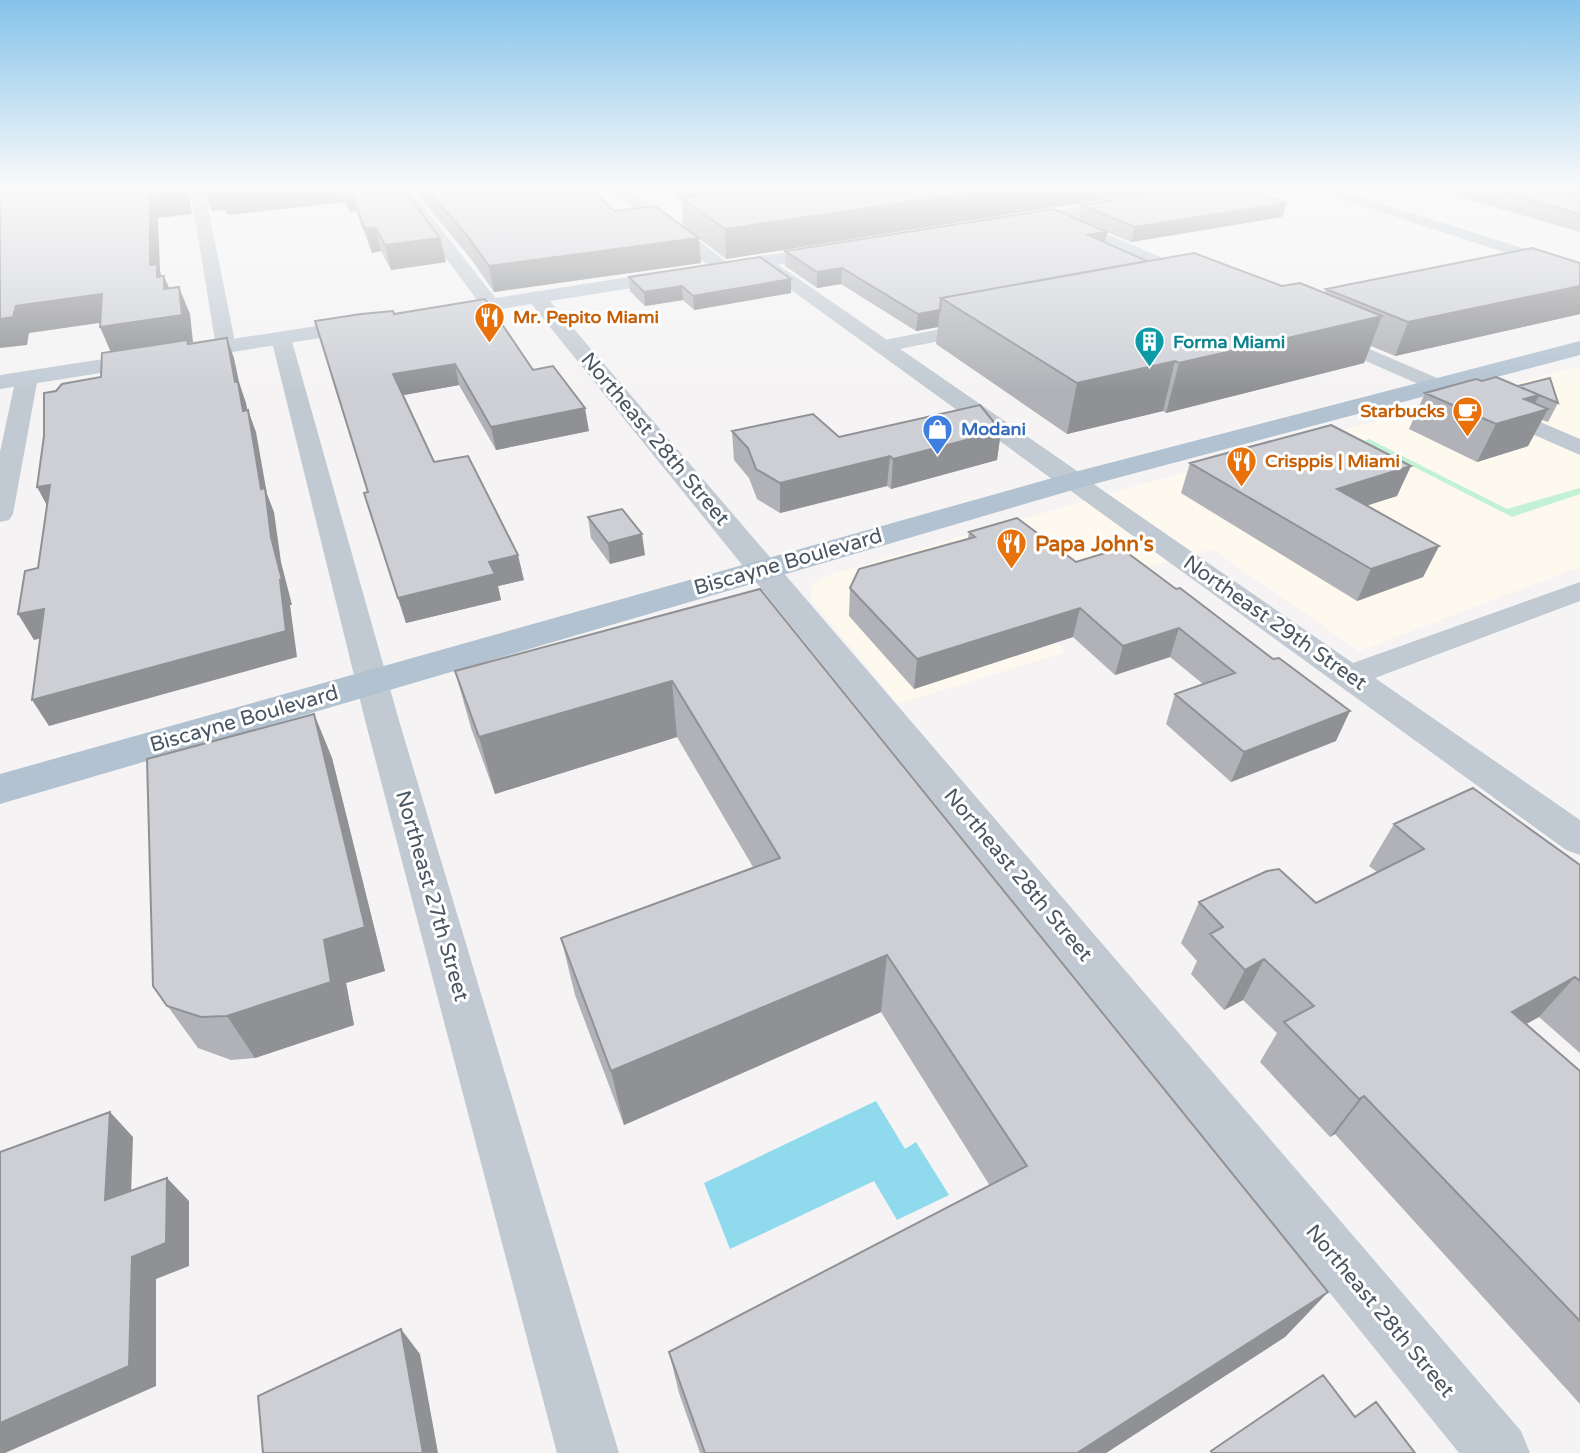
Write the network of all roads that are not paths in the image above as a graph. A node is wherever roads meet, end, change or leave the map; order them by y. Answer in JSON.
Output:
{"nodes":[{"id":1,"x":209,"y":255,"type":"edge"},
{"id":2,"x":452,"y":255,"type":"edge"},
{"id":3,"x":707,"y":255,"type":"edge"},
{"id":4,"x":804,"y":255,"type":"edge"},
{"id":5,"x":1141,"y":255,"type":"edge"},
{"id":6,"x":1526,"y":255,"type":"edge"},
{"id":7,"x":764,"y":261,"type":"junction"},
{"id":8,"x":723,"y":267,"type":"junction"},
{"id":9,"x":1580,"y":272,"type":"edge"},
{"id":10,"x":1174,"y":290,"type":"edge"},
{"id":11,"x":536,"y":297,"type":"junction"},
{"id":12,"x":490,"y":304,"type":"junction"},
{"id":13,"x":416,"y":316,"type":"edge"},
{"id":14,"x":391,"y":321,"type":"edge"},
{"id":15,"x":1007,"y":322,"type":"edge"},
{"id":16,"x":1304,"y":326,"type":"edge"},
{"id":17,"x":281,"y":338,"type":"junction"},
{"id":18,"x":884,"y":346,"type":"junction"},
{"id":19,"x":226,"y":347,"type":"junction"},
{"id":20,"x":1580,"y":348,"type":"edge"},
{"id":21,"x":27,"y":377,"type":"junction"},
{"id":22,"x":0,"y":382,"type":"edge"},
{"id":23,"x":1437,"y":385,"type":"junction"},
{"id":24,"x":1580,"y":448,"type":"edge"},
{"id":25,"x":1073,"y":481,"type":"junction"},
{"id":26,"x":0,"y":514,"type":"edge"},
{"id":27,"x":764,"y":570,"type":"junction"},
{"id":28,"x":1580,"y":591,"type":"edge"},
{"id":29,"x":1350,"y":676,"type":"junction"},
{"id":30,"x":373,"y":682,"type":"junction"},
{"id":31,"x":0,"y":789,"type":"edge"},
{"id":32,"x":1580,"y":840,"type":"edge"},
{"id":33,"x":588,"y":1453,"type":"edge"},
{"id":34,"x":1499,"y":1453,"type":"edge"}],
"edges":[{"from":1,"to":19,"type":"street"},
{"from":2,"to":12,"type":"street"},
{"from":3,"to":8,"type":"street"},
{"from":4,"to":7,"type":"main road"},
{"from":5,"to":10,"type":"street"},
{"from":6,"to":9,"type":"street"},
{"from":7,"to":8,"type":"main road"},
{"from":7,"to":18,"type":"street","name":"Northeast 29th Street"},
{"from":8,"to":11,"type":"main road"},
{"from":11,"to":12,"type":"main road"},
{"from":11,"to":27,"type":"street","name":"Northeast 28th Street"},
{"from":12,"to":13,"type":"main road"},
{"from":14,"to":17,"type":"main road"},
{"from":15,"to":18,"type":"street"},
{"from":16,"to":23,"type":"street"},
{"from":17,"to":19,"type":"main road"},
{"from":17,"to":30,"type":"street","name":"Northeast 27th Street"},
{"from":18,"to":25,"type":"street","name":"Northeast 29th Street"},
{"from":19,"to":21,"type":"main road"},
{"from":20,"to":23,"type":"main road","name":"Biscayne Boulevard"},
{"from":21,"to":22,"type":"main road"},
{"from":21,"to":26,"type":"street"},
{"from":23,"to":24,"type":"street"},
{"from":23,"to":25,"type":"main road","name":"Biscayne Boulevard"},
{"from":25,"to":27,"type":"main road","name":"Biscayne Boulevard"},
{"from":25,"to":29,"type":"street","name":"Northeast 29th Street"},
{"from":27,"to":30,"type":"main road","name":"Biscayne Boulevard"},
{"from":27,"to":34,"type":"street","name":"Northeast 28th Street"},
{"from":28,"to":29,"type":"street"},
{"from":29,"to":32,"type":"street","name":"Northeast 29th Street"},
{"from":30,"to":31,"type":"main road","name":"Biscayne Boulevard"},
{"from":30,"to":33,"type":"street","name":"Northeast 27th Street"}]}
